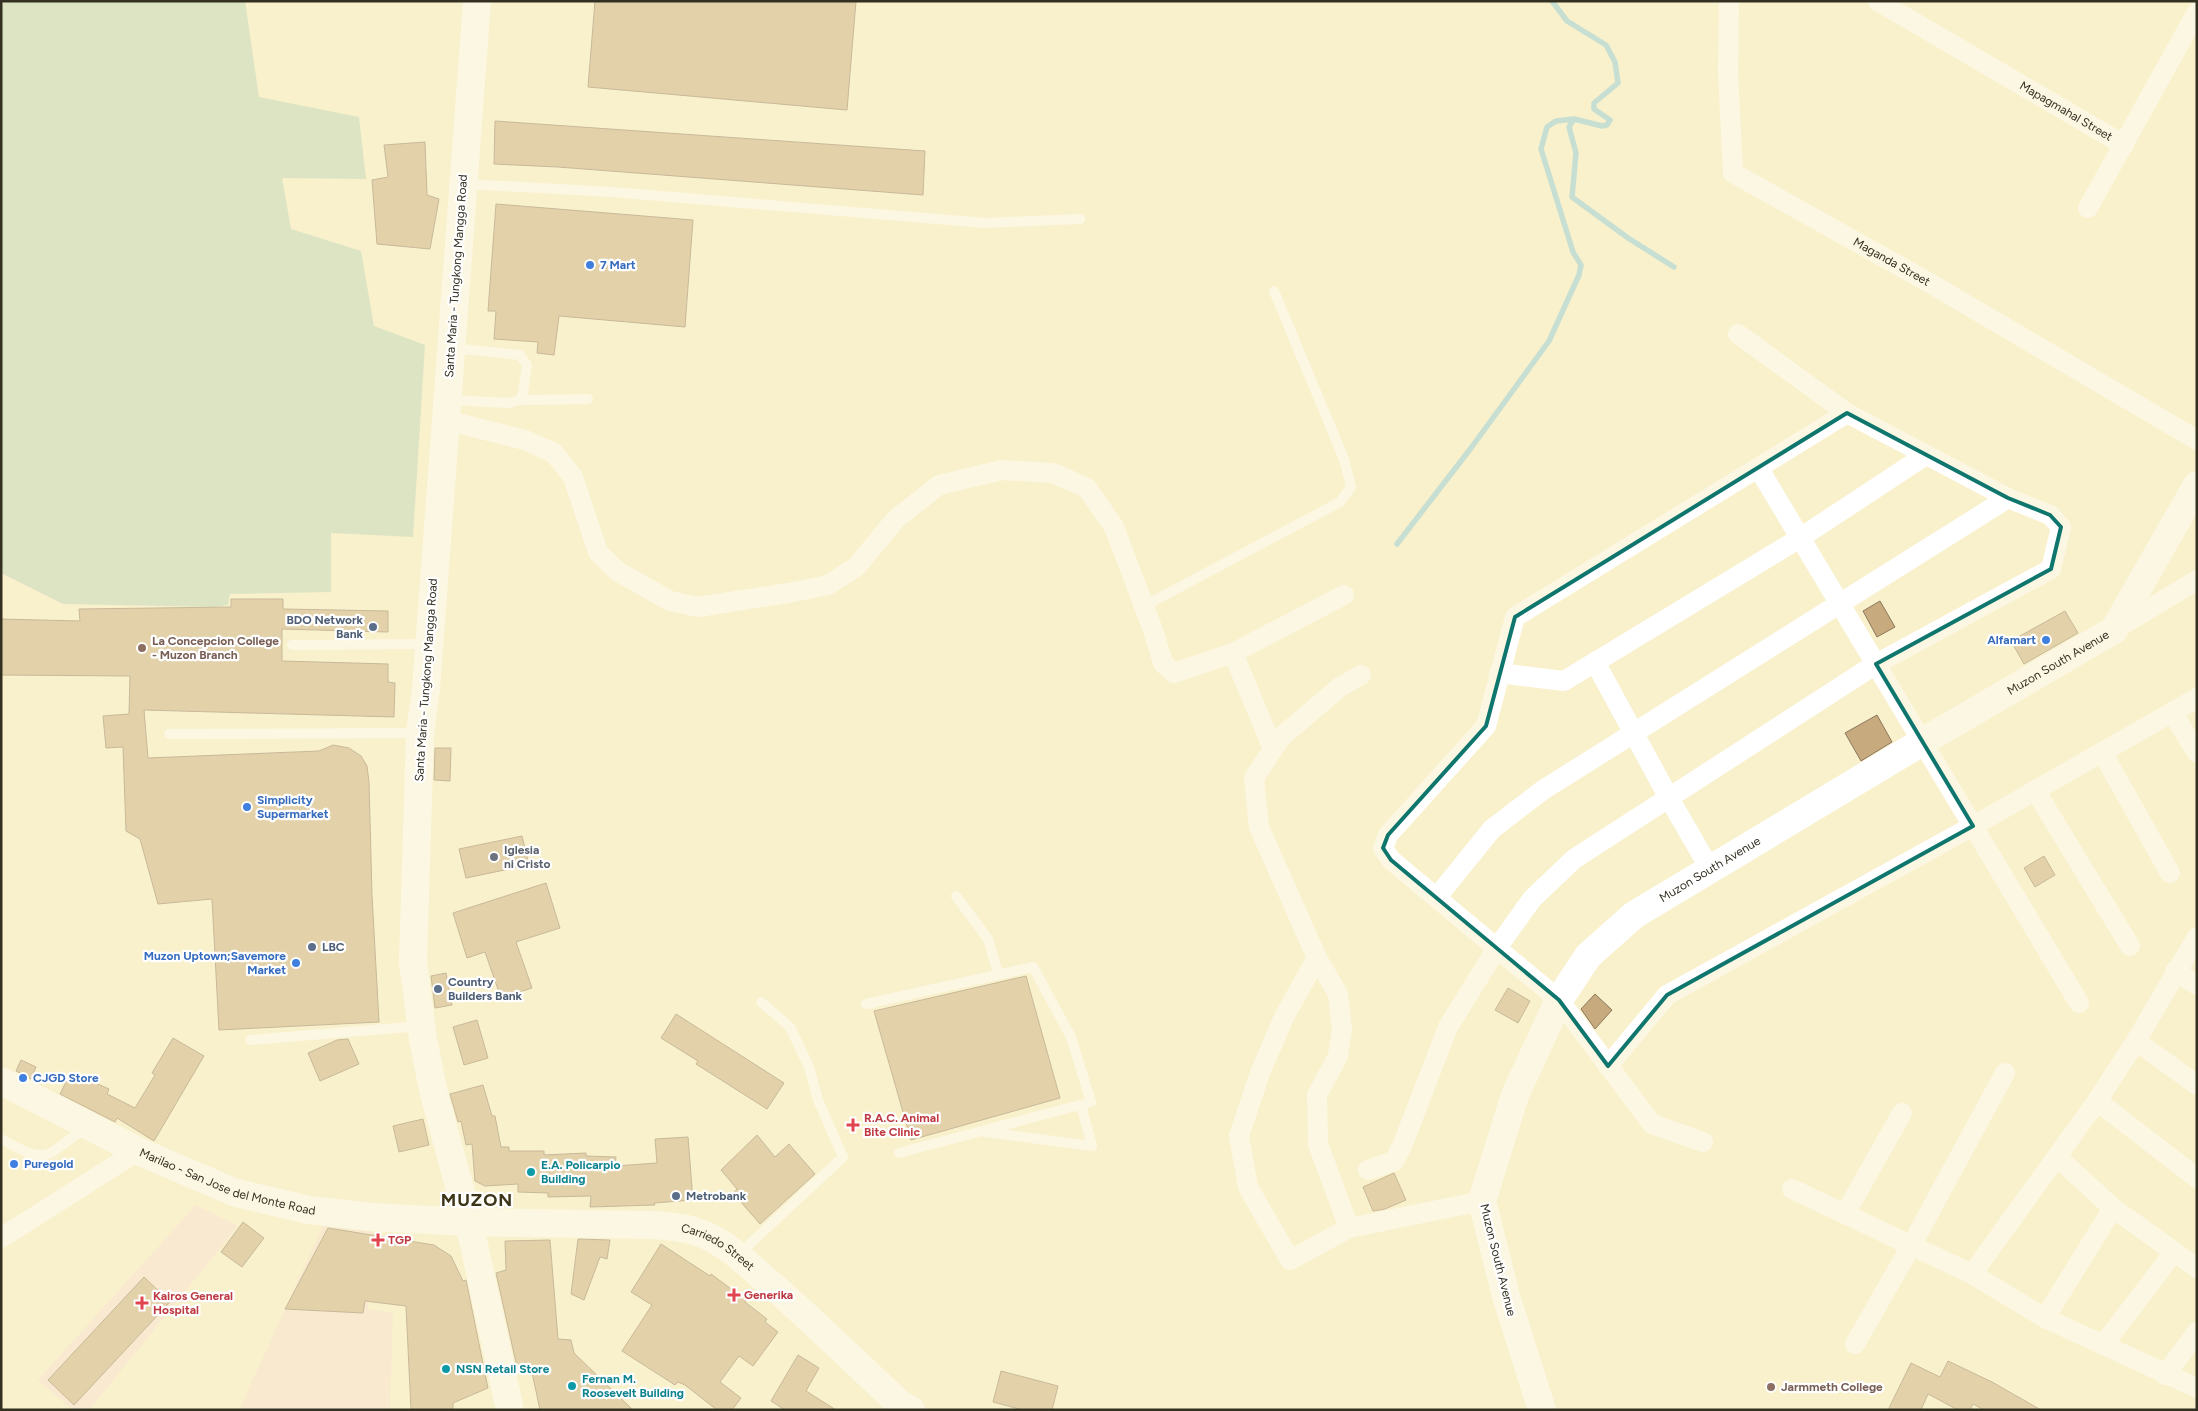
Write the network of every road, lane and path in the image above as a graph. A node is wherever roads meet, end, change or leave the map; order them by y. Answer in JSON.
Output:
{"nodes":[{"id":1,"x":477,"y":1,"type":"edge"},
{"id":2,"x":1729,"y":1,"type":"edge"},
{"id":3,"x":1878,"y":1,"type":"edge"},
{"id":4,"x":2197,"y":12,"type":"edge"},
{"id":5,"x":2124,"y":145,"type":"junction"},
{"id":6,"x":463,"y":184,"type":"junction"},
{"id":7,"x":2088,"y":208,"type":"dead end"},
{"id":8,"x":1080,"y":219,"type":"dead end"},
{"id":9,"x":1274,"y":292,"type":"dead end"},
{"id":10,"x":1738,"y":334,"type":"dead end"},
{"id":11,"x":451,"y":348,"type":"junction"},
{"id":12,"x":588,"y":399,"type":"dead end"},
{"id":13,"x":520,"y":400,"type":"junction"},
{"id":14,"x":446,"y":410,"type":"junction"},
{"id":15,"x":1847,"y":413,"type":"junction"},
{"id":16,"x":2197,"y":440,"type":"edge"},
{"id":17,"x":1926,"y":455,"type":"junction"},
{"id":18,"x":1759,"y":469,"type":"junction"},
{"id":19,"x":2197,"y":485,"type":"edge"},
{"id":20,"x":2008,"y":498,"type":"junction"},
{"id":21,"x":1800,"y":538,"type":"junction"},
{"id":22,"x":2197,"y":580,"type":"edge"},
{"id":23,"x":1344,"y":595,"type":"dead end"},
{"id":24,"x":1840,"y":604,"type":"junction"},
{"id":25,"x":1144,"y":606,"type":"junction"},
{"id":26,"x":2114,"y":630,"type":"junction"},
{"id":27,"x":292,"y":644,"type":"dead end"},
{"id":28,"x":429,"y":644,"type":"junction"},
{"id":29,"x":1233,"y":653,"type":"junction"},
{"id":30,"x":1596,"y":662,"type":"junction"},
{"id":31,"x":1876,"y":664,"type":"junction"},
{"id":32,"x":1500,"y":673,"type":"junction"},
{"id":33,"x":1361,"y":675,"type":"dead end"},
{"id":34,"x":2197,"y":698,"type":"edge"},
{"id":35,"x":2172,"y":712,"type":"junction"},
{"id":36,"x":1634,"y":732,"type":"junction"},
{"id":37,"x":420,"y":733,"type":"junction"},
{"id":38,"x":169,"y":734,"type":"dead end"},
{"id":39,"x":1922,"y":742,"type":"junction"},
{"id":40,"x":1273,"y":749,"type":"junction"},
{"id":41,"x":2102,"y":752,"type":"junction"},
{"id":42,"x":2197,"y":753,"type":"edge"},
{"id":43,"x":2035,"y":790,"type":"junction"},
{"id":44,"x":1668,"y":798,"type":"junction"},
{"id":45,"x":1973,"y":826,"type":"junction"},
{"id":46,"x":1710,"y":869,"type":"junction"},
{"id":47,"x":2170,"y":873,"type":"dead end"},
{"id":48,"x":956,"y":896,"type":"dead end"},
{"id":49,"x":1437,"y":896,"type":"junction"},
{"id":50,"x":2197,"y":937,"type":"edge"},
{"id":51,"x":2130,"y":946,"type":"dead end"},
{"id":52,"x":1498,"y":948,"type":"junction"},
{"id":53,"x":1317,"y":958,"type":"junction"},
{"id":54,"x":2175,"y":971,"type":"junction"},
{"id":55,"x":998,"y":974,"type":"junction"},
{"id":56,"x":2197,"y":985,"type":"edge"},
{"id":57,"x":1559,"y":1000,"type":"junction"},
{"id":58,"x":761,"y":1002,"type":"dead end"},
{"id":59,"x":2079,"y":1003,"type":"dead end"},
{"id":60,"x":866,"y":1004,"type":"dead end"},
{"id":61,"x":422,"y":1026,"type":"junction"},
{"id":62,"x":250,"y":1040,"type":"dead end"},
{"id":63,"x":2136,"y":1040,"type":"junction"},
{"id":64,"x":1608,"y":1066,"type":"junction"},
{"id":65,"x":2005,"y":1073,"type":"dead end"},
{"id":66,"x":1,"y":1081,"type":"edge"},
{"id":67,"x":2197,"y":1085,"type":"edge"},
{"id":68,"x":2097,"y":1101,"type":"junction"},
{"id":69,"x":1081,"y":1105,"type":"junction"},
{"id":70,"x":1902,"y":1112,"type":"dead end"},
{"id":71,"x":89,"y":1126,"type":"junction"},
{"id":72,"x":980,"y":1132,"type":"junction"},
{"id":73,"x":1,"y":1139,"type":"edge"},
{"id":74,"x":1703,"y":1142,"type":"dead end"},
{"id":75,"x":138,"y":1152,"type":"junction"},
{"id":76,"x":899,"y":1153,"type":"dead end"},
{"id":77,"x":2057,"y":1157,"type":"junction"},
{"id":78,"x":1368,"y":1170,"type":"dead end"},
{"id":79,"x":2197,"y":1178,"type":"edge"},
{"id":80,"x":1792,"y":1190,"type":"dead end"},
{"id":81,"x":1482,"y":1201,"type":"junction"},
{"id":82,"x":2113,"y":1208,"type":"junction"},
{"id":83,"x":1845,"y":1214,"type":"junction"},
{"id":84,"x":469,"y":1222,"type":"junction"},
{"id":85,"x":1349,"y":1228,"type":"junction"},
{"id":86,"x":1,"y":1238,"type":"edge"},
{"id":87,"x":1911,"y":1246,"type":"junction"},
{"id":88,"x":2174,"y":1252,"type":"junction"},
{"id":89,"x":737,"y":1256,"type":"junction"},
{"id":90,"x":2197,"y":1268,"type":"edge"},
{"id":91,"x":1972,"y":1274,"type":"junction"},
{"id":92,"x":2045,"y":1318,"type":"junction"},
{"id":93,"x":2197,"y":1332,"type":"edge"},
{"id":94,"x":1855,"y":1344,"type":"dead end"},
{"id":95,"x":2104,"y":1344,"type":"junction"},
{"id":96,"x":2165,"y":1375,"type":"junction"},
{"id":97,"x":2197,"y":1388,"type":"edge"},
{"id":98,"x":510,"y":1410,"type":"edge"},
{"id":99,"x":911,"y":1410,"type":"edge"},
{"id":100,"x":1542,"y":1410,"type":"edge"}],
"edges":[{"from":1,"to":6,"type":"main road","name":"Santa Maria - Tungkong Mangga Road"},
{"from":2,"to":16,"type":"street","name":"Maganda Street"},
{"from":3,"to":5,"type":"street","name":"Mapagmahal Street"},
{"from":4,"to":5,"type":"street","name":"Mapagmahal Street"},
{"from":5,"to":7,"type":"street"},
{"from":6,"to":8,"type":"lane"},
{"from":6,"to":11,"type":"main road","name":"Santa Maria - Tungkong Mangga Road"},
{"from":9,"to":25,"type":"lane"},
{"from":10,"to":15,"type":"street"},
{"from":11,"to":13,"type":"lane"},
{"from":11,"to":14,"type":"main road","name":"Santa Maria - Tungkong Mangga Road"},
{"from":12,"to":13,"type":"lane"},
{"from":13,"to":14,"type":"lane"},
{"from":14,"to":25,"type":"street"},
{"from":14,"to":28,"type":"main road","name":"Santa Maria - Tungkong Mangga Road"},
{"from":15,"to":17,"type":"street"},
{"from":15,"to":18,"type":"street"},
{"from":17,"to":20,"type":"street"},
{"from":17,"to":21,"type":"street"},
{"from":18,"to":21,"type":"street"},
{"from":18,"to":32,"type":"street"},
{"from":19,"to":26,"type":"main road","name":"Muzon South Avenue"},
{"from":20,"to":24,"type":"street"},
{"from":20,"to":31,"type":"street"},
{"from":21,"to":24,"type":"street"},
{"from":21,"to":30,"type":"street"},
{"from":22,"to":26,"type":"street"},
{"from":23,"to":29,"type":"street"},
{"from":24,"to":31,"type":"street"},
{"from":24,"to":36,"type":"street"},
{"from":25,"to":29,"type":"street"},
{"from":26,"to":39,"type":"main road","name":"Muzon South Avenue"},
{"from":27,"to":28,"type":"lane"},
{"from":28,"to":37,"type":"main road","name":"Santa Maria - Tungkong Mangga Road"},
{"from":29,"to":40,"type":"street"},
{"from":30,"to":32,"type":"street"},
{"from":30,"to":36,"type":"street"},
{"from":31,"to":39,"type":"street"},
{"from":31,"to":44,"type":"street"},
{"from":32,"to":49,"type":"street"},
{"from":33,"to":40,"type":"street"},
{"from":34,"to":35,"type":"street"},
{"from":35,"to":41,"type":"street"},
{"from":35,"to":42,"type":"street"},
{"from":36,"to":44,"type":"street"},
{"from":36,"to":49,"type":"street"},
{"from":37,"to":38,"type":"lane"},
{"from":37,"to":61,"type":"main road","name":"Santa Maria - Tungkong Mangga Road"},
{"from":39,"to":45,"type":"street"},
{"from":39,"to":46,"type":"main road","name":"Muzon South Avenue"},
{"from":40,"to":53,"type":"street"},
{"from":41,"to":43,"type":"street"},
{"from":41,"to":47,"type":"street"},
{"from":43,"to":45,"type":"street"},
{"from":43,"to":51,"type":"street"},
{"from":44,"to":46,"type":"street"},
{"from":44,"to":52,"type":"street"},
{"from":45,"to":59,"type":"street"},
{"from":45,"to":64,"type":"street"},
{"from":46,"to":57,"type":"main road","name":"Muzon South Avenue"},
{"from":48,"to":55,"type":"lane"},
{"from":49,"to":52,"type":"street"},
{"from":50,"to":54,"type":"street"},
{"from":52,"to":57,"type":"street"},
{"from":52,"to":78,"type":"street"},
{"from":53,"to":85,"type":"street"},
{"from":53,"to":85,"type":"street"},
{"from":54,"to":56,"type":"street"},
{"from":54,"to":63,"type":"street"},
{"from":55,"to":60,"type":"lane"},
{"from":55,"to":69,"type":"lane"},
{"from":57,"to":64,"type":"street"},
{"from":57,"to":81,"type":"main road","name":"Muzon South Avenue"},
{"from":58,"to":89,"type":"lane"},
{"from":61,"to":62,"type":"lane"},
{"from":61,"to":84,"type":"main road","name":"Santa Maria - Tungkong Mangga Road"},
{"from":63,"to":67,"type":"street"},
{"from":63,"to":68,"type":"street"},
{"from":64,"to":74,"type":"street"},
{"from":65,"to":87,"type":"street"},
{"from":66,"to":71,"type":"main road","name":"Marilao - San Jose del Monte Road"},
{"from":68,"to":77,"type":"street"},
{"from":68,"to":79,"type":"street"},
{"from":69,"to":72,"type":"lane"},
{"from":69,"to":72,"type":"lane"},
{"from":70,"to":83,"type":"street"},
{"from":71,"to":73,"type":"lane"},
{"from":71,"to":75,"type":"main road","name":"Marilao - San Jose del Monte Road"},
{"from":72,"to":76,"type":"lane"},
{"from":75,"to":84,"type":"main road","name":"Marilao - San Jose del Monte Road"},
{"from":75,"to":86,"type":"street"},
{"from":77,"to":82,"type":"street"},
{"from":77,"to":91,"type":"street"},
{"from":80,"to":83,"type":"street"},
{"from":81,"to":85,"type":"street"},
{"from":81,"to":100,"type":"main road","name":"Muzon South Avenue"},
{"from":82,"to":88,"type":"street"},
{"from":82,"to":92,"type":"street"},
{"from":83,"to":87,"type":"street"},
{"from":84,"to":89,"type":"main road","name":"Carriedo Street"},
{"from":84,"to":98,"type":"main road","name":"Santa Maria - Tungkong Mangga Road"},
{"from":87,"to":91,"type":"street"},
{"from":87,"to":94,"type":"street"},
{"from":88,"to":90,"type":"street"},
{"from":88,"to":95,"type":"street"},
{"from":89,"to":99,"type":"main road","name":"Carriedo Street"},
{"from":91,"to":92,"type":"street"},
{"from":92,"to":95,"type":"street"},
{"from":93,"to":96,"type":"street"},
{"from":95,"to":96,"type":"street"},
{"from":96,"to":97,"type":"street"}]}
